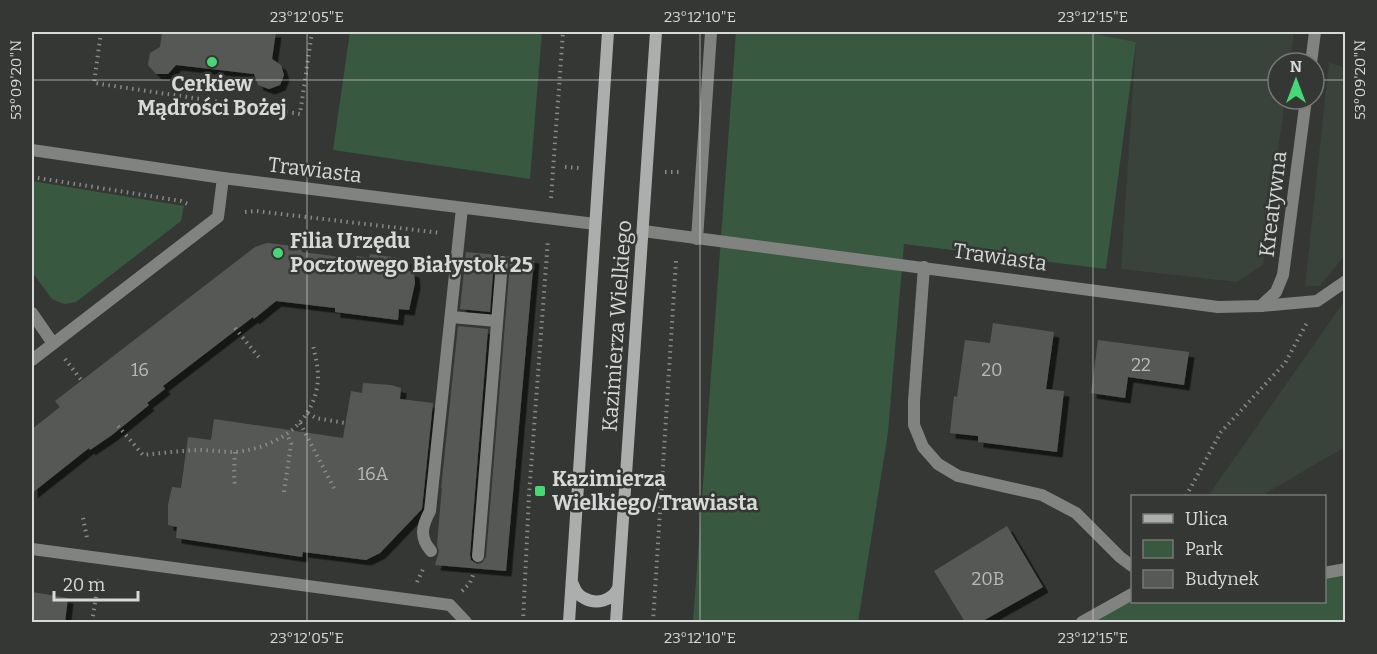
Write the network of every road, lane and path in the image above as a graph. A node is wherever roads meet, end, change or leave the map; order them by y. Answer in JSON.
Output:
{"nodes":[{"id":1,"x":101,"y":32,"type":"edge"},
{"id":2,"x":312,"y":32,"type":"edge"},
{"id":3,"x":563,"y":32,"type":"edge"},
{"id":4,"x":608,"y":32,"type":"edge"},
{"id":5,"x":656,"y":32,"type":"edge"},
{"id":6,"x":711,"y":32,"type":"edge"},
{"id":7,"x":1315,"y":32,"type":"edge"},
{"id":8,"x":1313,"y":51,"type":"edge"},
{"id":9,"x":1304,"y":111,"type":"edge"},
{"id":10,"x":32,"y":150,"type":"edge"},
{"id":11,"x":565,"y":167,"type":"dead end"},
{"id":12,"x":582,"y":169,"type":"dead end"},
{"id":13,"x":661,"y":172,"type":"dead end"},
{"id":14,"x":681,"y":172,"type":"dead end"},
{"id":15,"x":32,"y":177,"type":"edge"},
{"id":16,"x":223,"y":178,"type":"junction"},
{"id":17,"x":190,"y":205,"type":"dead end"},
{"id":18,"x":551,"y":206,"type":"dead end"},
{"id":19,"x":462,"y":208,"type":"junction"},
{"id":20,"x":244,"y":212,"type":"dead end"},
{"id":21,"x":595,"y":224,"type":"junction"},
{"id":22,"x":460,"y":230,"type":"junction"},
{"id":23,"x":549,"y":231,"type":"dead end"},
{"id":24,"x":643,"y":231,"type":"junction"},
{"id":25,"x":697,"y":239,"type":"junction"},
{"id":26,"x":676,"y":261,"type":"dead end"},
{"id":27,"x":502,"y":262,"type":"dead end"},
{"id":28,"x":924,"y":267,"type":"junction"},
{"id":29,"x":1346,"y":281,"type":"edge"},
{"id":30,"x":1317,"y":301,"type":"junction"},
{"id":31,"x":1261,"y":306,"type":"junction"},
{"id":32,"x":32,"y":313,"type":"edge"},
{"id":33,"x":451,"y":317,"type":"junction"},
{"id":34,"x":497,"y":321,"type":"junction"},
{"id":35,"x":235,"y":328,"type":"dead end"},
{"id":36,"x":52,"y":342,"type":"junction"},
{"id":37,"x":313,"y":345,"type":"dead end"},
{"id":38,"x":32,"y":360,"type":"edge"},
{"id":39,"x":261,"y":360,"type":"dead end"},
{"id":40,"x":68,"y":363,"type":"dead end"},
{"id":41,"x":81,"y":381,"type":"dead end"},
{"id":42,"x":308,"y":413,"type":"junction"},
{"id":43,"x":300,"y":423,"type":"junction"},
{"id":44,"x":345,"y":423,"type":"dead end"},
{"id":45,"x":118,"y":426,"type":"dead end"},
{"id":46,"x":287,"y":434,"type":"junction"},
{"id":47,"x":235,"y":452,"type":"junction"},
{"id":48,"x":236,"y":485,"type":"dead end"},
{"id":49,"x":335,"y":490,"type":"dead end"},
{"id":50,"x":284,"y":492,"type":"dead end"},
{"id":51,"x":1187,"y":495,"type":"edge"},
{"id":52,"x":32,"y":549,"type":"edge"},
{"id":53,"x":431,"y":551,"type":"dead end"},
{"id":54,"x":478,"y":556,"type":"dead end"},
{"id":55,"x":101,"y":559,"type":"junction"},
{"id":56,"x":1131,"y":565,"type":"edge"},
{"id":57,"x":1346,"y":569,"type":"edge"},
{"id":58,"x":1326,"y":573,"type":"edge"},
{"id":59,"x":572,"y":581,"type":"junction"},
{"id":60,"x":619,"y":585,"type":"junction"},
{"id":61,"x":1131,"y":595,"type":"edge"},
{"id":62,"x":92,"y":622,"type":"edge"},
{"id":63,"x":466,"y":622,"type":"edge"},
{"id":64,"x":523,"y":622,"type":"edge"},
{"id":65,"x":569,"y":622,"type":"edge"},
{"id":66,"x":616,"y":622,"type":"edge"},
{"id":67,"x":652,"y":622,"type":"edge"},
{"id":68,"x":1082,"y":622,"type":"edge"}],
"edges":[{"from":1,"to":2,"type":"path"},
{"from":3,"to":18,"type":"path"},
{"from":4,"to":21,"type":"main road","name":"Kazimierza Wielkiego"},
{"from":5,"to":24,"type":"main road","name":"Kazimierza Wielkiego"},
{"from":6,"to":25,"type":"street"},
{"from":7,"to":8,"type":"street"},
{"from":9,"to":31,"type":"street","name":"Kreatywna"},
{"from":10,"to":16,"type":"street","name":"Trawiasta"},
{"from":11,"to":12,"type":"path"},
{"from":13,"to":14,"type":"path"},
{"from":15,"to":17,"type":"path"},
{"from":16,"to":19,"type":"street","name":"Trawiasta"},
{"from":16,"to":36,"type":"street"},
{"from":19,"to":21,"type":"street","name":"Trawiasta"},
{"from":19,"to":22,"type":"street"},
{"from":20,"to":22,"type":"path"},
{"from":21,"to":59,"type":"main road","name":"Kazimierza Wielkiego"},
{"from":22,"to":33,"type":"street"},
{"from":23,"to":64,"type":"path"},
{"from":24,"to":25,"type":"street","name":"Trawiasta"},
{"from":24,"to":60,"type":"main road","name":"Kazimierza Wielkiego"},
{"from":25,"to":28,"type":"street","name":"Trawiasta"},
{"from":26,"to":67,"type":"path"},
{"from":27,"to":34,"type":"street"},
{"from":28,"to":31,"type":"street","name":"Trawiasta"},
{"from":28,"to":56,"type":"street"},
{"from":29,"to":30,"type":"street","name":"Trawiasta"},
{"from":30,"to":31,"type":"street","name":"Trawiasta"},
{"from":30,"to":51,"type":"path"},
{"from":32,"to":36,"type":"street"},
{"from":33,"to":34,"type":"street"},
{"from":33,"to":53,"type":"street"},
{"from":34,"to":54,"type":"street"},
{"from":35,"to":39,"type":"path"},
{"from":36,"to":38,"type":"street"},
{"from":37,"to":42,"type":"path"},
{"from":40,"to":41,"type":"path"},
{"from":42,"to":43,"type":"path"},
{"from":42,"to":44,"type":"path"},
{"from":43,"to":46,"type":"path"},
{"from":43,"to":49,"type":"path"},
{"from":45,"to":47,"type":"path"},
{"from":46,"to":47,"type":"path"},
{"from":46,"to":50,"type":"path"},
{"from":47,"to":48,"type":"path"},
{"from":52,"to":55,"type":"street"},
{"from":55,"to":62,"type":"path"},
{"from":55,"to":63,"type":"street"},
{"from":57,"to":58,"type":"street"},
{"from":59,"to":60,"type":"main road"},
{"from":59,"to":65,"type":"main road","name":"Kazimierza Wielkiego"},
{"from":60,"to":66,"type":"main road","name":"Kazimierza Wielkiego"},
{"from":61,"to":68,"type":"street"}]}
